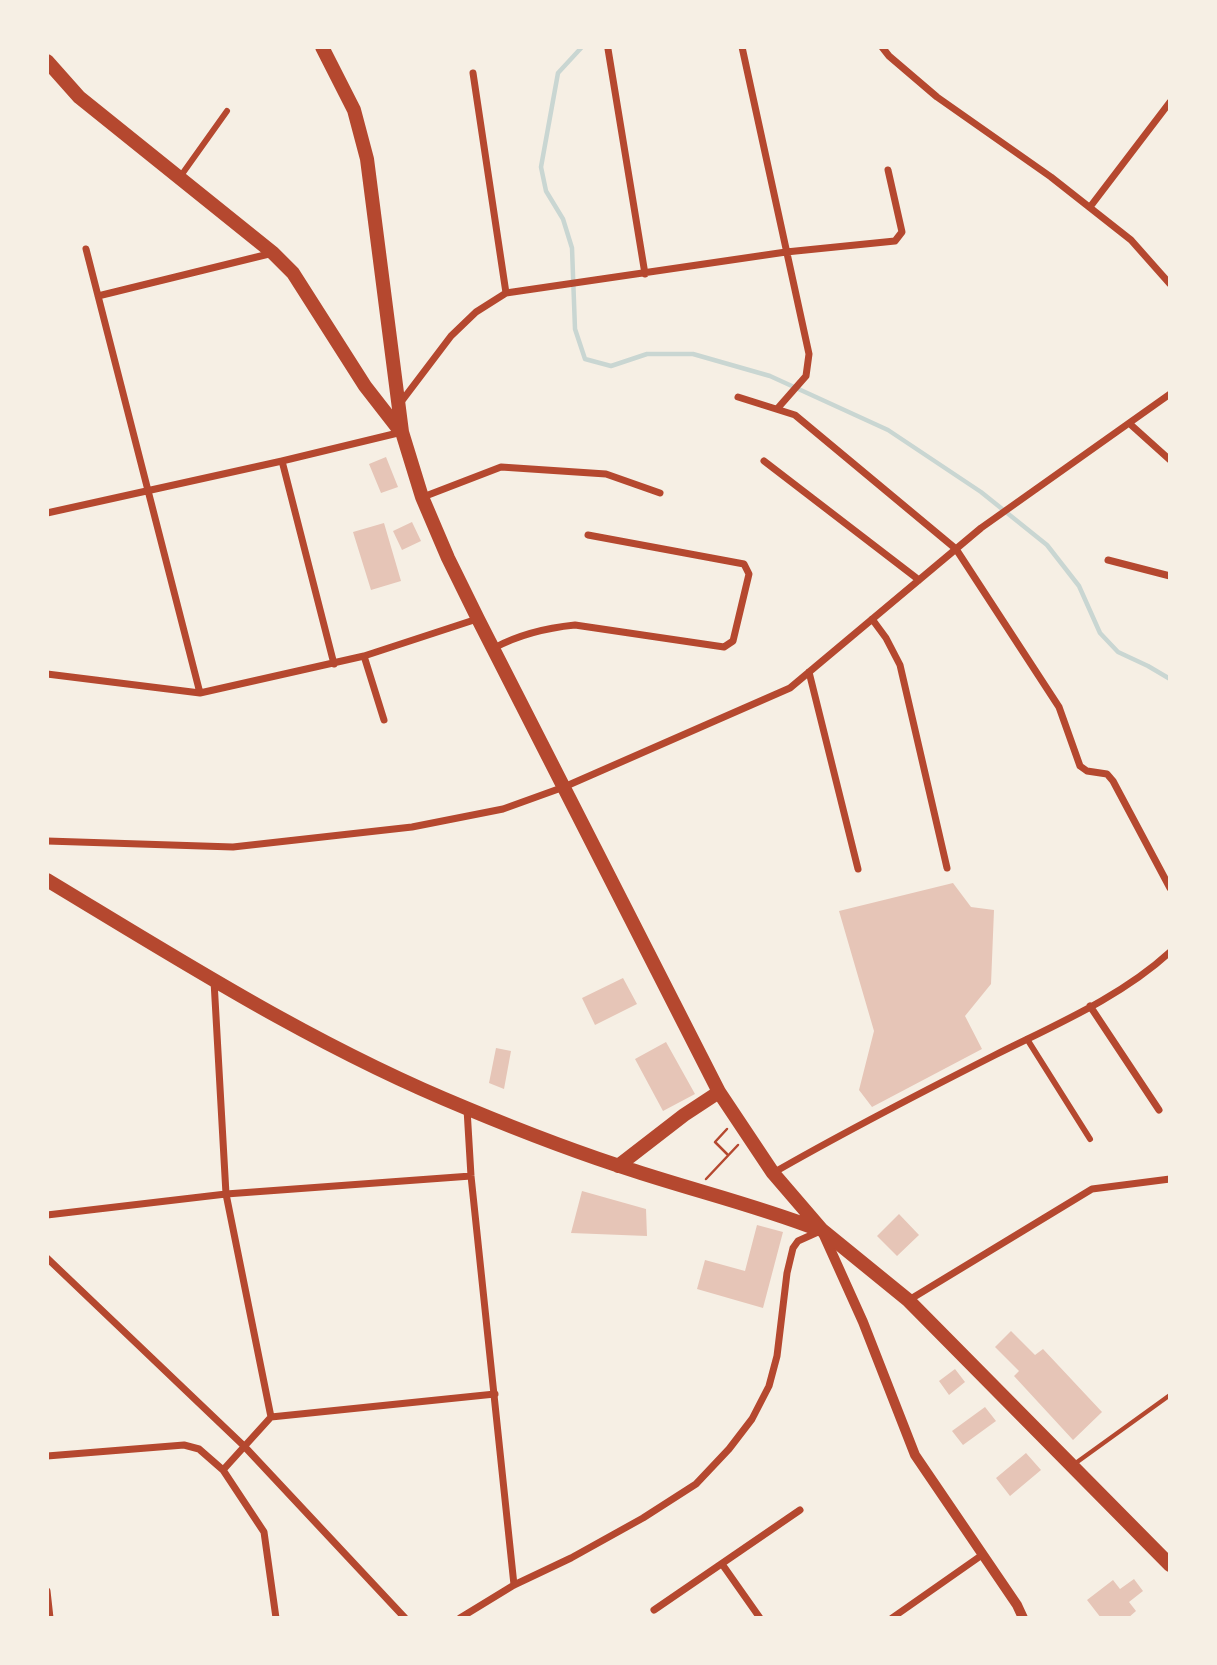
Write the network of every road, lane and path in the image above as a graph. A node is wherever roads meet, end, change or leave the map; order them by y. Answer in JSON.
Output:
{"nodes":[{"id":1,"x":322,"y":47,"type":"edge"},
{"id":2,"x":742,"y":47,"type":"edge"},
{"id":3,"x":882,"y":47,"type":"edge"},
{"id":4,"x":608,"y":49,"type":"edge"},
{"id":5,"x":47,"y":61,"type":"edge"},
{"id":6,"x":473,"y":73,"type":"dead end"},
{"id":7,"x":1170,"y":102,"type":"edge"},
{"id":8,"x":227,"y":111,"type":"dead end"},
{"id":9,"x":888,"y":170,"type":"dead end"},
{"id":10,"x":179,"y":179,"type":"junction"},
{"id":11,"x":1090,"y":207,"type":"junction"},
{"id":12,"x":86,"y":249,"type":"dead end"},
{"id":13,"x":786,"y":252,"type":"junction"},
{"id":14,"x":272,"y":253,"type":"junction"},
{"id":15,"x":645,"y":274,"type":"junction"},
{"id":16,"x":1170,"y":284,"type":"edge"},
{"id":17,"x":506,"y":293,"type":"junction"},
{"id":18,"x":98,"y":296,"type":"junction"},
{"id":19,"x":1170,"y":394,"type":"edge"},
{"id":20,"x":738,"y":397,"type":"dead end"},
{"id":21,"x":398,"y":405,"type":"junction"},
{"id":22,"x":778,"y":410,"type":"junction"},
{"id":23,"x":1130,"y":424,"type":"junction"},
{"id":24,"x":402,"y":432,"type":"junction"},
{"id":25,"x":1170,"y":460,"type":"edge"},
{"id":26,"x":282,"y":461,"type":"junction"},
{"id":27,"x":764,"y":461,"type":"dead end"},
{"id":28,"x":147,"y":491,"type":"junction"},
{"id":29,"x":660,"y":493,"type":"dead end"},
{"id":30,"x":422,"y":497,"type":"junction"},
{"id":31,"x":47,"y":513,"type":"edge"},
{"id":32,"x":588,"y":535,"type":"dead end"},
{"id":33,"x":956,"y":550,"type":"junction"},
{"id":34,"x":1108,"y":560,"type":"dead end"},
{"id":35,"x":1170,"y":576,"type":"edge"},
{"id":36,"x":919,"y":580,"type":"junction"},
{"id":37,"x":478,"y":619,"type":"junction"},
{"id":38,"x":873,"y":619,"type":"junction"},
{"id":39,"x":494,"y":648,"type":"junction"},
{"id":40,"x":364,"y":656,"type":"junction"},
{"id":41,"x":334,"y":664,"type":"junction"},
{"id":42,"x":809,"y":672,"type":"junction"},
{"id":43,"x":47,"y":674,"type":"edge"},
{"id":44,"x":200,"y":693,"type":"junction"},
{"id":45,"x":384,"y":720,"type":"dead end"},
{"id":46,"x":564,"y":787,"type":"junction"},
{"id":47,"x":47,"y":841,"type":"edge"},
{"id":48,"x":947,"y":868,"type":"dead end"},
{"id":49,"x":858,"y":869,"type":"dead end"},
{"id":50,"x":47,"y":880,"type":"edge"},
{"id":51,"x":1170,"y":888,"type":"edge"},
{"id":52,"x":1170,"y":952,"type":"edge"},
{"id":53,"x":214,"y":981,"type":"junction"},
{"id":54,"x":1090,"y":1006,"type":"junction"},
{"id":55,"x":1027,"y":1039,"type":"junction"},
{"id":56,"x":719,"y":1092,"type":"junction"},
{"id":57,"x":467,"y":1108,"type":"junction"},
{"id":58,"x":1159,"y":1110,"type":"dead end"},
{"id":59,"x":746,"y":1136,"type":"dead end"},
{"id":60,"x":1090,"y":1139,"type":"dead end"},
{"id":61,"x":715,"y":1142,"type":"dead end"},
{"id":62,"x":728,"y":1155,"type":"junction"},
{"id":63,"x":618,"y":1166,"type":"junction"},
{"id":64,"x":774,"y":1173,"type":"junction"},
{"id":65,"x":471,"y":1176,"type":"junction"},
{"id":66,"x":1170,"y":1179,"type":"edge"},
{"id":67,"x":703,"y":1182,"type":"dead end"},
{"id":68,"x":226,"y":1194,"type":"junction"},
{"id":69,"x":47,"y":1215,"type":"edge"},
{"id":70,"x":822,"y":1230,"type":"junction"},
{"id":71,"x":47,"y":1258,"type":"edge"},
{"id":72,"x":908,"y":1300,"type":"junction"},
{"id":73,"x":495,"y":1394,"type":"junction"},
{"id":74,"x":1170,"y":1395,"type":"edge"},
{"id":75,"x":271,"y":1417,"type":"junction"},
{"id":76,"x":244,"y":1446,"type":"junction"},
{"id":77,"x":47,"y":1456,"type":"edge"},
{"id":78,"x":1072,"y":1466,"type":"junction"},
{"id":79,"x":223,"y":1470,"type":"junction"},
{"id":80,"x":800,"y":1510,"type":"dead end"},
{"id":81,"x":982,"y":1555,"type":"junction"},
{"id":82,"x":722,"y":1564,"type":"junction"},
{"id":83,"x":1170,"y":1565,"type":"edge"},
{"id":84,"x":514,"y":1585,"type":"junction"},
{"id":85,"x":47,"y":1591,"type":"edge"},
{"id":86,"x":654,"y":1611,"type":"dead end"},
{"id":87,"x":50,"y":1618,"type":"edge"},
{"id":88,"x":276,"y":1618,"type":"edge"},
{"id":89,"x":405,"y":1618,"type":"edge"},
{"id":90,"x":460,"y":1618,"type":"edge"},
{"id":91,"x":760,"y":1618,"type":"edge"},
{"id":92,"x":892,"y":1618,"type":"edge"},
{"id":93,"x":1023,"y":1618,"type":"edge"}],
"edges":[{"from":1,"to":21,"type":"main road"},
{"from":2,"to":13,"type":"street"},
{"from":3,"to":11,"type":"street"},
{"from":4,"to":15,"type":"street"},
{"from":5,"to":10,"type":"main road"},
{"from":6,"to":17,"type":"street"},
{"from":7,"to":11,"type":"street"},
{"from":8,"to":10,"type":"street"},
{"from":9,"to":13,"type":"street"},
{"from":10,"to":14,"type":"main road"},
{"from":11,"to":16,"type":"street"},
{"from":12,"to":18,"type":"street"},
{"from":13,"to":15,"type":"street"},
{"from":13,"to":22,"type":"street"},
{"from":14,"to":18,"type":"street"},
{"from":14,"to":24,"type":"main road"},
{"from":15,"to":17,"type":"street"},
{"from":17,"to":21,"type":"street"},
{"from":18,"to":28,"type":"street"},
{"from":19,"to":23,"type":"street"},
{"from":20,"to":22,"type":"street"},
{"from":21,"to":24,"type":"main road"},
{"from":22,"to":33,"type":"street"},
{"from":23,"to":25,"type":"street"},
{"from":23,"to":33,"type":"street"},
{"from":24,"to":26,"type":"street"},
{"from":24,"to":30,"type":"main road"},
{"from":26,"to":28,"type":"street"},
{"from":26,"to":41,"type":"street"},
{"from":27,"to":36,"type":"street"},
{"from":28,"to":31,"type":"street"},
{"from":28,"to":44,"type":"street"},
{"from":29,"to":30,"type":"street"},
{"from":30,"to":37,"type":"main road"},
{"from":32,"to":39,"type":"street"},
{"from":33,"to":36,"type":"street"},
{"from":33,"to":51,"type":"street"},
{"from":34,"to":35,"type":"street"},
{"from":36,"to":38,"type":"street"},
{"from":37,"to":39,"type":"main road"},
{"from":37,"to":40,"type":"street"},
{"from":38,"to":42,"type":"street"},
{"from":38,"to":48,"type":"street"},
{"from":39,"to":46,"type":"main road"},
{"from":40,"to":41,"type":"street"},
{"from":40,"to":45,"type":"street"},
{"from":41,"to":44,"type":"street"},
{"from":42,"to":46,"type":"street"},
{"from":42,"to":49,"type":"street"},
{"from":43,"to":44,"type":"street"},
{"from":46,"to":47,"type":"street"},
{"from":46,"to":56,"type":"main road"},
{"from":50,"to":53,"type":"main road"},
{"from":52,"to":54,"type":"street"},
{"from":53,"to":57,"type":"main road"},
{"from":53,"to":68,"type":"street"},
{"from":54,"to":55,"type":"street"},
{"from":54,"to":58,"type":"street"},
{"from":55,"to":60,"type":"street"},
{"from":55,"to":64,"type":"street"},
{"from":56,"to":63,"type":"main road"},
{"from":56,"to":64,"type":"main road"},
{"from":57,"to":63,"type":"main road"},
{"from":57,"to":65,"type":"street"},
{"from":59,"to":62,"type":"path"},
{"from":61,"to":62,"type":"path"},
{"from":62,"to":67,"type":"path"},
{"from":63,"to":70,"type":"main road"},
{"from":64,"to":70,"type":"main road"},
{"from":65,"to":68,"type":"street"},
{"from":65,"to":73,"type":"street"},
{"from":66,"to":72,"type":"street"},
{"from":68,"to":69,"type":"street"},
{"from":68,"to":75,"type":"street"},
{"from":70,"to":72,"type":"main road"},
{"from":70,"to":81,"type":"street"},
{"from":70,"to":84,"type":"street"},
{"from":71,"to":76,"type":"street"},
{"from":72,"to":78,"type":"main road"},
{"from":73,"to":75,"type":"street"},
{"from":73,"to":84,"type":"street"},
{"from":74,"to":78,"type":"lane"},
{"from":75,"to":76,"type":"street"},
{"from":76,"to":79,"type":"street"},
{"from":76,"to":89,"type":"street"},
{"from":77,"to":79,"type":"street"},
{"from":78,"to":83,"type":"main road"},
{"from":79,"to":88,"type":"street"},
{"from":80,"to":82,"type":"street"},
{"from":81,"to":92,"type":"street"},
{"from":81,"to":93,"type":"street"},
{"from":82,"to":86,"type":"street"},
{"from":82,"to":91,"type":"street"},
{"from":84,"to":90,"type":"street"},
{"from":85,"to":87,"type":"street"}]}
